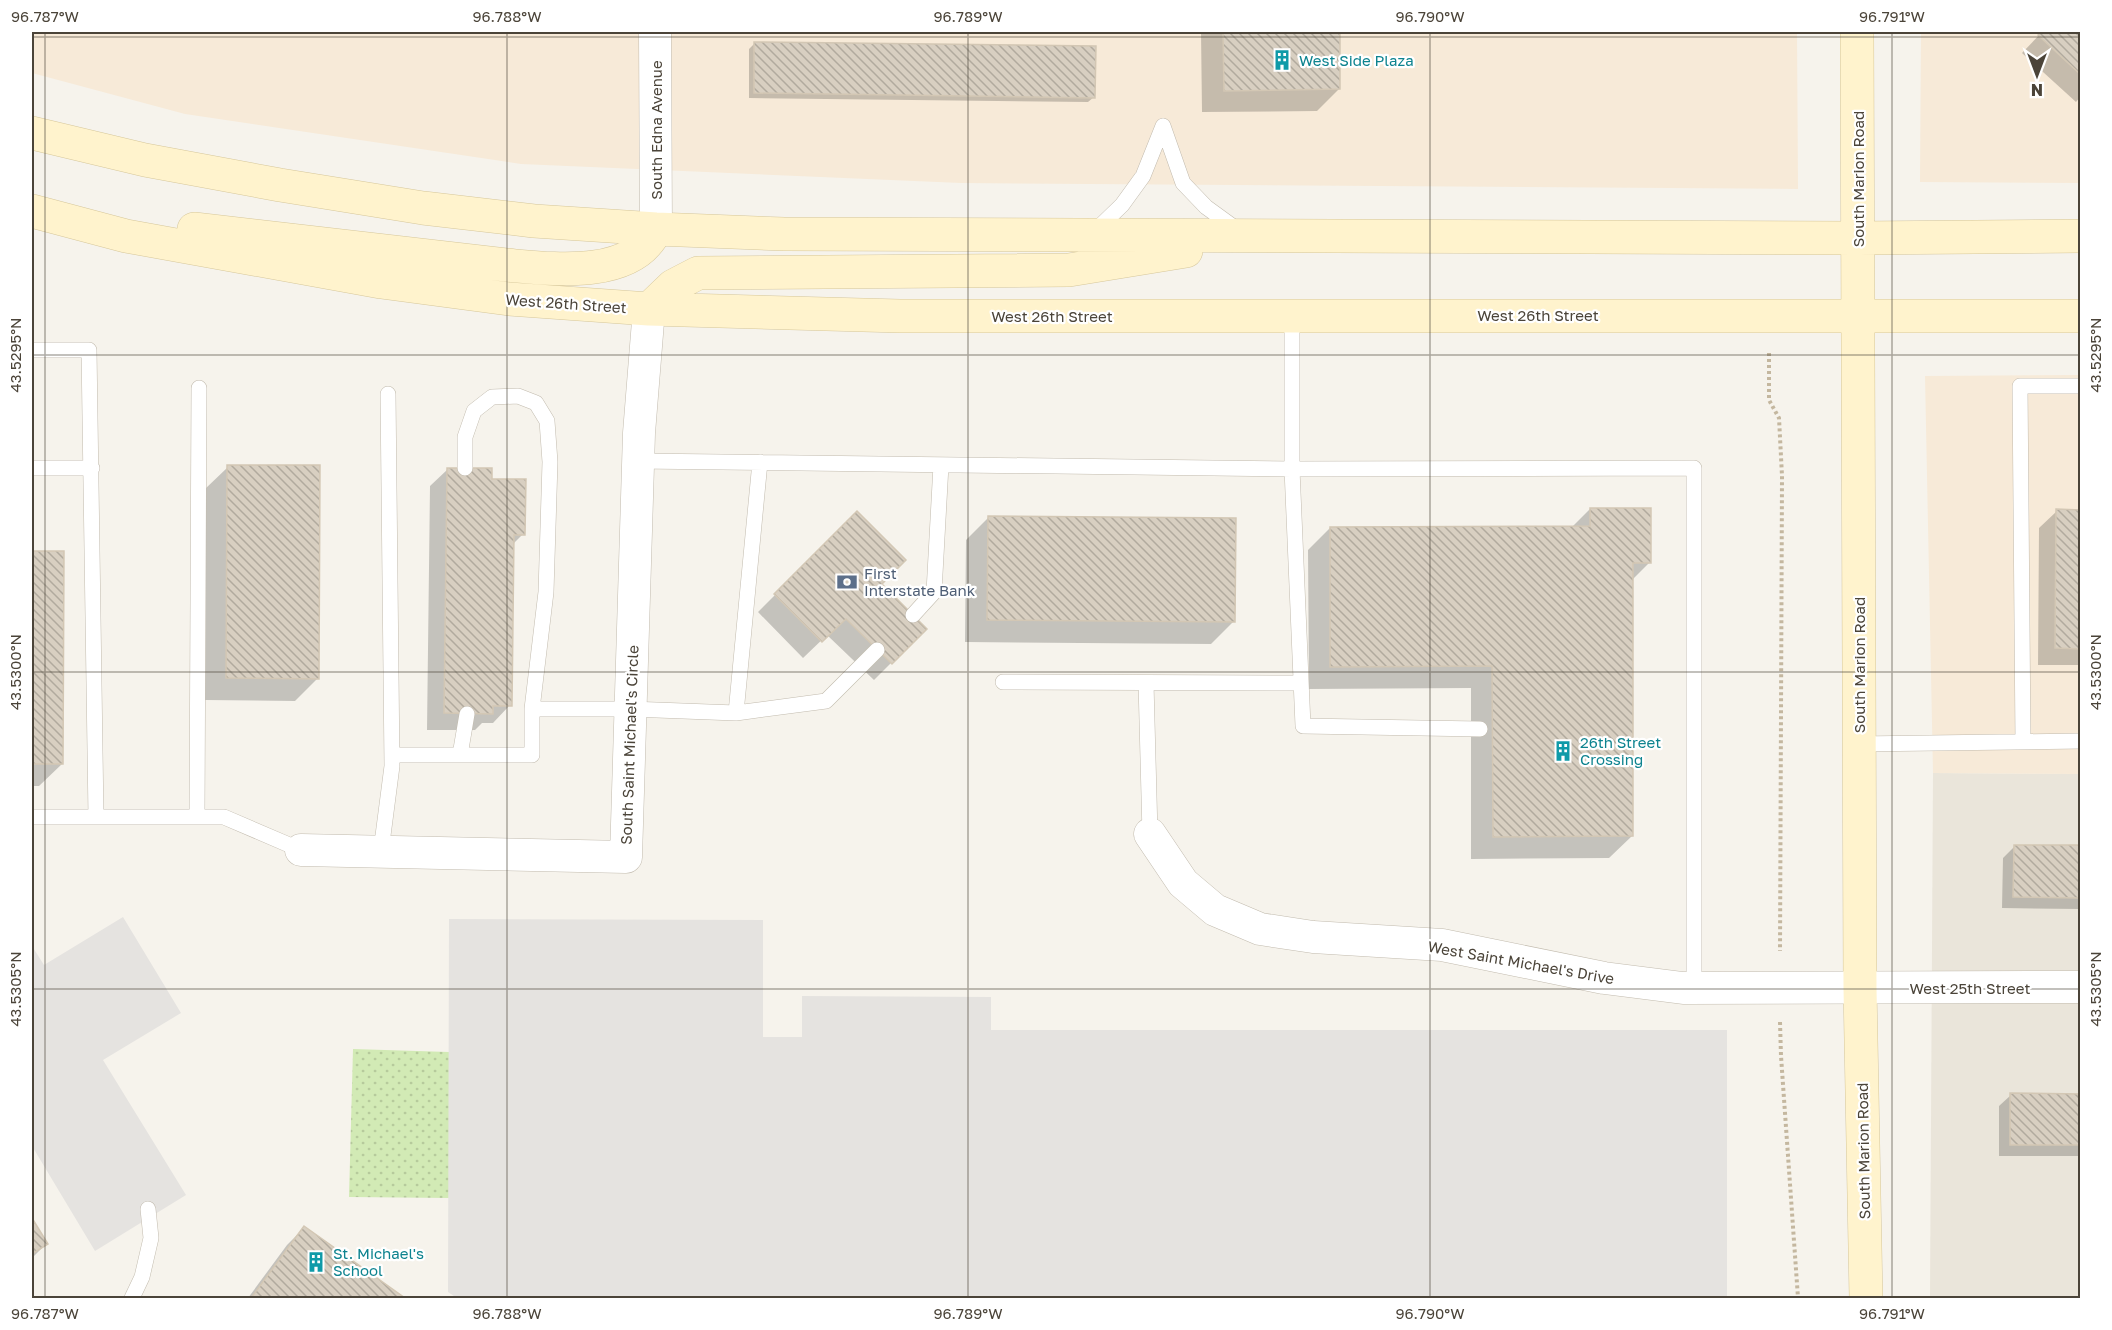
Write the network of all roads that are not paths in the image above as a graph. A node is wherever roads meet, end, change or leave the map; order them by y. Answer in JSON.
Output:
{"nodes":[{"id":1,"x":656,"y":32,"type":"edge"},
{"id":2,"x":1857,"y":32,"type":"edge"},
{"id":3,"x":32,"y":133,"type":"edge"},
{"id":4,"x":36,"y":213,"type":"edge"},
{"id":5,"x":656,"y":229,"type":"junction"},
{"id":6,"x":1091,"y":235,"type":"junction"},
{"id":7,"x":1244,"y":235,"type":"junction"},
{"id":8,"x":1282,"y":235,"type":"junction"},
{"id":9,"x":2080,"y":236,"type":"edge"},
{"id":10,"x":1858,"y":238,"type":"junction"},
{"id":11,"x":649,"y":309,"type":"junction"},
{"id":12,"x":1292,"y":315,"type":"junction"},
{"id":13,"x":1857,"y":316,"type":"junction"},
{"id":14,"x":2080,"y":316,"type":"edge"},
{"id":15,"x":32,"y":350,"type":"edge"},
{"id":16,"x":2080,"y":386,"type":"edge"},
{"id":17,"x":199,"y":388,"type":"dead end"},
{"id":18,"x":388,"y":394,"type":"dead end"},
{"id":19,"x":638,"y":461,"type":"junction"},
{"id":20,"x":760,"y":462,"type":"junction"},
{"id":21,"x":941,"y":465,"type":"junction"},
{"id":22,"x":32,"y":468,"type":"edge"},
{"id":23,"x":92,"y":468,"type":"junction"},
{"id":24,"x":465,"y":468,"type":"dead end"},
{"id":25,"x":1292,"y":469,"type":"junction"},
{"id":26,"x":913,"y":615,"type":"dead end"},
{"id":27,"x":877,"y":650,"type":"dead end"},
{"id":28,"x":1003,"y":682,"type":"dead end"},
{"id":29,"x":1146,"y":683,"type":"junction"},
{"id":30,"x":1301,"y":683,"type":"junction"},
{"id":31,"x":532,"y":709,"type":"junction"},
{"id":32,"x":630,"y":709,"type":"junction"},
{"id":33,"x":736,"y":713,"type":"junction"},
{"id":34,"x":466,"y":714,"type":"dead end"},
{"id":35,"x":1480,"y":729,"type":"dead end"},
{"id":36,"x":2080,"y":741,"type":"edge"},
{"id":37,"x":2023,"y":742,"type":"junction"},
{"id":38,"x":1859,"y":744,"type":"junction"},
{"id":39,"x":392,"y":755,"type":"junction"},
{"id":40,"x":460,"y":755,"type":"junction"},
{"id":41,"x":96,"y":816,"type":"junction"},
{"id":42,"x":196,"y":816,"type":"junction"},
{"id":43,"x":32,"y":817,"type":"edge"},
{"id":44,"x":1150,"y":834,"type":"joint"},
{"id":45,"x":301,"y":849,"type":"joint"},
{"id":46,"x":381,"y":851,"type":"junction"},
{"id":47,"x":2080,"y":987,"type":"edge"},
{"id":48,"x":1694,"y":988,"type":"junction"},
{"id":49,"x":1860,"y":988,"type":"junction"},
{"id":50,"x":148,"y":1209,"type":"dead end"},
{"id":51,"x":132,"y":1299,"type":"edge"},
{"id":52,"x":1866,"y":1299,"type":"edge"}],
"edges":[{"from":1,"to":5,"type":"street","name":"South Edna Avenue"},
{"from":2,"to":10,"type":"main road","name":"South Marion Road"},
{"from":3,"to":5,"type":"main road"},
{"from":4,"to":5,"type":"main road"},
{"from":4,"to":11,"type":"main road","name":"West 26th Street"},
{"from":5,"to":6,"type":"main road"},
{"from":6,"to":7,"type":"main road"},
{"from":6,"to":7,"type":"lane"},
{"from":7,"to":8,"type":"main road"},
{"from":8,"to":10,"type":"main road"},
{"from":8,"to":11,"type":"main road"},
{"from":9,"to":10,"type":"main road"},
{"from":10,"to":13,"type":"main road","name":"South Marion Road"},
{"from":11,"to":12,"type":"main road","name":"West 26th Street"},
{"from":11,"to":19,"type":"street","name":"South Saint Michael's Circle"},
{"from":12,"to":13,"type":"main road","name":"West 26th Street"},
{"from":12,"to":25,"type":"lane"},
{"from":13,"to":14,"type":"main road","name":"West 26th Street"},
{"from":13,"to":38,"type":"main road","name":"South Marion Road"},
{"from":15,"to":23,"type":"lane"},
{"from":16,"to":37,"type":"lane"},
{"from":17,"to":42,"type":"lane"},
{"from":18,"to":39,"type":"lane"},
{"from":19,"to":20,"type":"lane"},
{"from":19,"to":32,"type":"street","name":"South Saint Michael's Circle"},
{"from":20,"to":21,"type":"lane"},
{"from":20,"to":33,"type":"lane"},
{"from":21,"to":25,"type":"lane"},
{"from":21,"to":26,"type":"lane"},
{"from":22,"to":23,"type":"lane"},
{"from":23,"to":41,"type":"lane"},
{"from":24,"to":31,"type":"lane"},
{"from":25,"to":30,"type":"lane"},
{"from":25,"to":48,"type":"lane"},
{"from":27,"to":33,"type":"lane"},
{"from":28,"to":29,"type":"lane"},
{"from":29,"to":30,"type":"lane"},
{"from":29,"to":44,"type":"lane"},
{"from":30,"to":35,"type":"lane"},
{"from":31,"to":32,"type":"lane"},
{"from":31,"to":40,"type":"lane"},
{"from":32,"to":33,"type":"lane"},
{"from":32,"to":46,"type":"street","name":"South Saint Michael's Circle"},
{"from":34,"to":40,"type":"lane"},
{"from":36,"to":37,"type":"lane"},
{"from":37,"to":38,"type":"lane"},
{"from":38,"to":49,"type":"main road","name":"South Marion Road"},
{"from":39,"to":40,"type":"lane"},
{"from":39,"to":46,"type":"lane"},
{"from":41,"to":42,"type":"lane"},
{"from":41,"to":43,"type":"lane"},
{"from":42,"to":45,"type":"lane"},
{"from":44,"to":48,"type":"street","name":"West Saint Michael's Drive"},
{"from":45,"to":46,"type":"street","name":"South Saint Michael's Circle"},
{"from":47,"to":49,"type":"street","name":"West 25th Street"},
{"from":48,"to":49,"type":"street","name":"West Saint Michael's Drive"},
{"from":49,"to":52,"type":"main road","name":"South Marion Road"},
{"from":50,"to":51,"type":"lane"}]}
